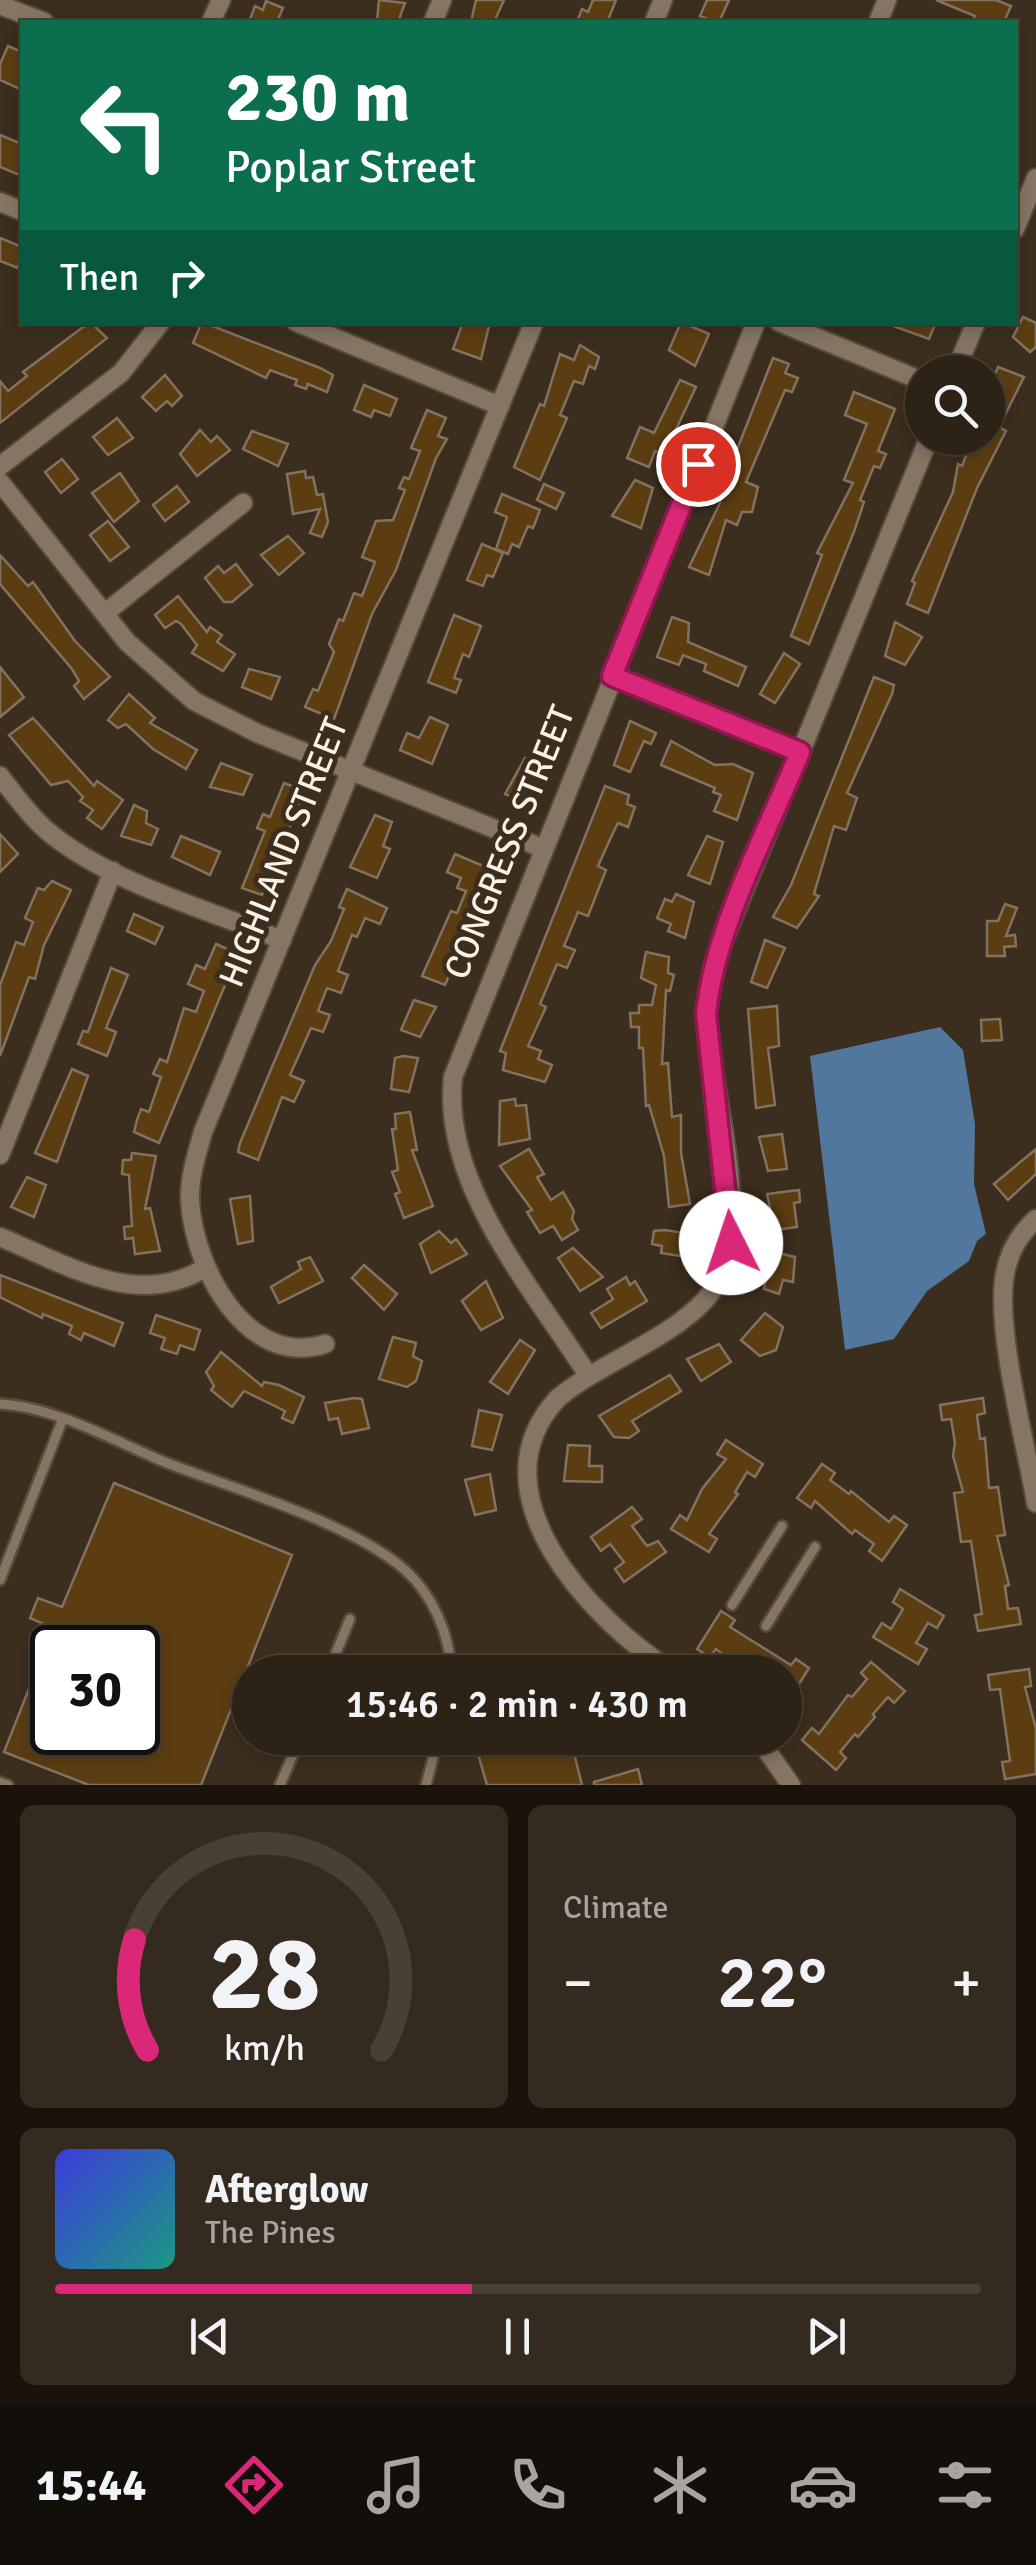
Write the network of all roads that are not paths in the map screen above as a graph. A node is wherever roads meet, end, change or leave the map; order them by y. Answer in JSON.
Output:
{"nodes":[{"id":1,"x":0,"y":5,"type":"edge"},
{"id":2,"x":39,"y":20,"type":"edge"},
{"id":3,"x":1036,"y":178,"type":"edge"},
{"id":4,"x":1018,"y":222,"type":"edge"},
{"id":5,"x":159,"y":325,"type":"edge"},
{"id":6,"x":303,"y":325,"type":"edge"},
{"id":7,"x":533,"y":325,"type":"edge"},
{"id":8,"x":755,"y":325,"type":"edge"},
{"id":9,"x":786,"y":325,"type":"edge"},
{"id":10,"x":975,"y":325,"type":"edge"},
{"id":11,"x":963,"y":355,"type":"edge"},
{"id":12,"x":905,"y":374,"type":"edge"},
{"id":13,"x":500,"y":406,"type":"junction"},
{"id":14,"x":922,"y":455,"type":"edge"},
{"id":15,"x":0,"y":466,"type":"edge"},
{"id":16,"x":0,"y":482,"type":"edge"},
{"id":17,"x":243,"y":504,"type":"dead end"},
{"id":18,"x":105,"y":613,"type":"junction"},
{"id":19,"x":612,"y":676,"type":"junction"},
{"id":20,"x":800,"y":752,"type":"junction"},
{"id":21,"x":352,"y":772,"type":"junction"},
{"id":22,"x":0,"y":776,"type":"edge"},
{"id":23,"x":542,"y":848,"type":"junction"},
{"id":24,"x":114,"y":871,"type":"junction"},
{"id":25,"x":282,"y":940,"type":"junction"},
{"id":26,"x":0,"y":1155,"type":"edge"},
{"id":27,"x":1036,"y":1219,"type":"edge"},
{"id":28,"x":0,"y":1237,"type":"edge"},
{"id":29,"x":206,"y":1266,"type":"junction"},
{"id":30,"x":325,"y":1344,"type":"dead end"},
{"id":31,"x":588,"y":1376,"type":"junction"},
{"id":32,"x":0,"y":1404,"type":"edge"},
{"id":33,"x":62,"y":1420,"type":"junction"},
{"id":34,"x":1036,"y":1504,"type":"edge"},
{"id":35,"x":782,"y":1526,"type":"dead end"},
{"id":36,"x":815,"y":1547,"type":"dead end"},
{"id":37,"x":0,"y":1580,"type":"edge"},
{"id":38,"x":732,"y":1605,"type":"dead end"},
{"id":39,"x":350,"y":1620,"type":"dead end"},
{"id":40,"x":766,"y":1626,"type":"dead end"},
{"id":41,"x":335,"y":1655,"type":"edge"},
{"id":42,"x":448,"y":1655,"type":"edge"},
{"id":43,"x":652,"y":1655,"type":"edge"},
{"id":44,"x":293,"y":1755,"type":"edge"},
{"id":45,"x":434,"y":1755,"type":"edge"},
{"id":46,"x":770,"y":1755,"type":"edge"},
{"id":47,"x":0,"y":1782,"type":"edge"},
{"id":48,"x":8,"y":1785,"type":"edge"},
{"id":49,"x":280,"y":1785,"type":"edge"},
{"id":50,"x":426,"y":1785,"type":"edge"},
{"id":51,"x":792,"y":1785,"type":"edge"}],
"edges":[{"from":1,"to":2,"type":"street"},
{"from":3,"to":4,"type":"street"},
{"from":5,"to":15,"type":"street"},
{"from":6,"to":13,"type":"street"},
{"from":7,"to":13,"type":"street","name":"HIGHLAND STREET"},
{"from":8,"to":19,"type":"street","name":"CONGRESS STREET"},
{"from":9,"to":12,"type":"street"},
{"from":10,"to":11,"type":"street"},
{"from":13,"to":21,"type":"street","name":"HIGHLAND STREET"},
{"from":14,"to":20,"type":"street"},
{"from":16,"to":18,"type":"street"},
{"from":17,"to":18,"type":"street"},
{"from":18,"to":21,"type":"street"},
{"from":19,"to":20,"type":"street"},
{"from":19,"to":23,"type":"street","name":"CONGRESS STREET"},
{"from":20,"to":31,"type":"street"},
{"from":21,"to":23,"type":"street"},
{"from":21,"to":25,"type":"street","name":"HIGHLAND STREET"},
{"from":22,"to":24,"type":"street"},
{"from":23,"to":31,"type":"street","name":"CONGRESS STREET"},
{"from":24,"to":25,"type":"street"},
{"from":24,"to":26,"type":"street"},
{"from":25,"to":29,"type":"street","name":"HIGHLAND STREET"},
{"from":27,"to":34,"type":"street"},
{"from":28,"to":29,"type":"street"},
{"from":29,"to":30,"type":"street","name":"HIGHLAND STREET"},
{"from":31,"to":43,"type":"street"},
{"from":32,"to":33,"type":"lane"},
{"from":33,"to":37,"type":"lane"},
{"from":33,"to":42,"type":"lane"},
{"from":35,"to":38,"type":"lane"},
{"from":36,"to":40,"type":"lane"},
{"from":39,"to":41,"type":"lane"},
{"from":44,"to":49,"type":"lane"},
{"from":45,"to":50,"type":"lane"},
{"from":46,"to":51,"type":"street"},
{"from":47,"to":48,"type":"lane"}]}
